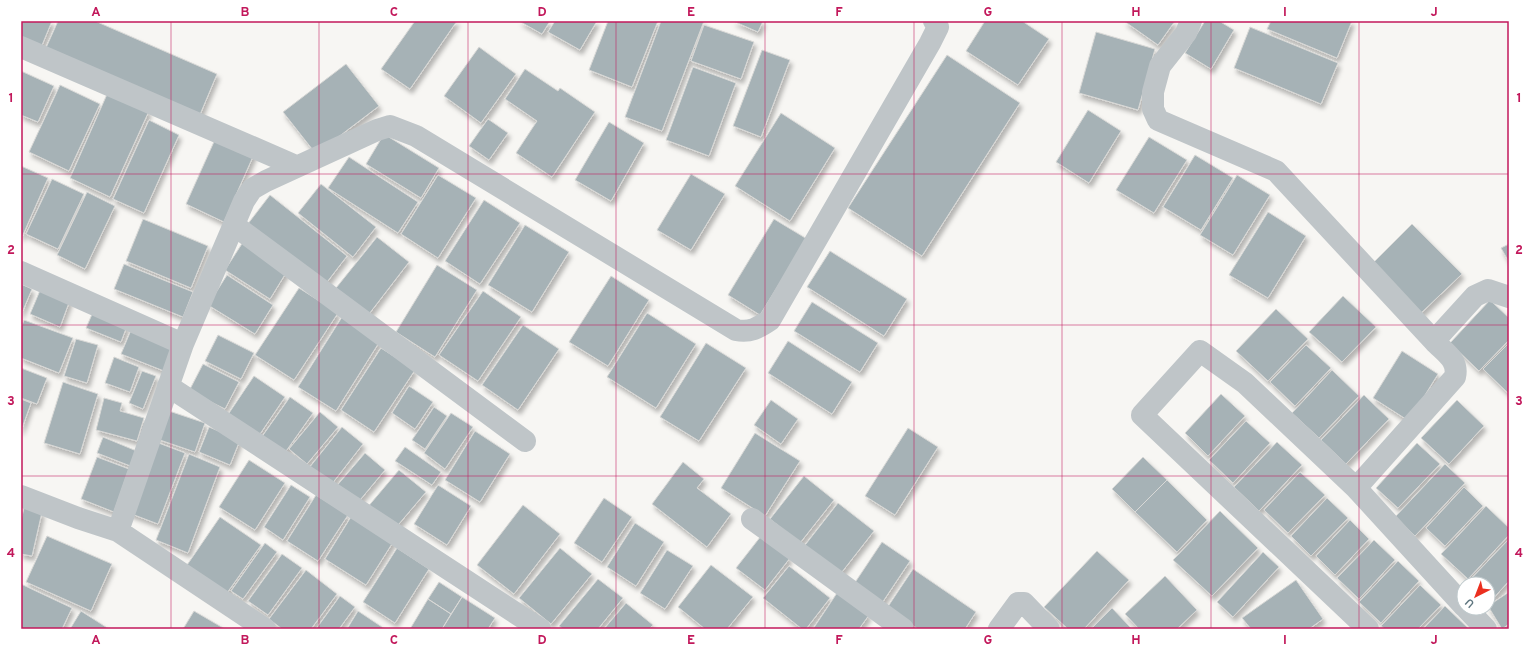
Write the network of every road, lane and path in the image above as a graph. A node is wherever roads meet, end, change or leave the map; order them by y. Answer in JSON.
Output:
{"nodes":[{"id":1,"x":934,"y":21,"type":"edge"},
{"id":2,"x":1191,"y":21,"type":"edge"},
{"id":3,"x":21,"y":47,"type":"edge"},
{"id":4,"x":296,"y":166,"type":"junction"},
{"id":5,"x":234,"y":225,"type":"junction"},
{"id":6,"x":21,"y":272,"type":"edge"},
{"id":7,"x":1509,"y":297,"type":"edge"},
{"id":8,"x":1434,"y":341,"type":"junction"},
{"id":9,"x":183,"y":344,"type":"junction"},
{"id":10,"x":168,"y":386,"type":"junction"},
{"id":11,"x":525,"y":441,"type":"dead end"},
{"id":12,"x":1356,"y":488,"type":"junction"},
{"id":13,"x":21,"y":496,"type":"edge"},
{"id":14,"x":752,"y":519,"type":"dead end"},
{"id":15,"x":118,"y":531,"type":"junction"},
{"id":16,"x":1456,"y":597,"type":"edge"},
{"id":17,"x":1474,"y":616,"type":"edge"},
{"id":18,"x":265,"y":629,"type":"edge"},
{"id":19,"x":540,"y":629,"type":"edge"},
{"id":20,"x":903,"y":629,"type":"edge"},
{"id":21,"x":999,"y":629,"type":"edge"},
{"id":22,"x":1049,"y":629,"type":"edge"},
{"id":23,"x":1368,"y":629,"type":"edge"},
{"id":24,"x":1486,"y":629,"type":"edge"}],
"edges":[{"from":1,"to":4,"type":"street"},
{"from":2,"to":8,"type":"street"},
{"from":3,"to":4,"type":"street"},
{"from":4,"to":5,"type":"street"},
{"from":5,"to":9,"type":"street"},
{"from":5,"to":11,"type":"street"},
{"from":6,"to":9,"type":"street"},
{"from":7,"to":8,"type":"street"},
{"from":8,"to":12,"type":"street"},
{"from":9,"to":10,"type":"street"},
{"from":10,"to":15,"type":"street"},
{"from":10,"to":19,"type":"street"},
{"from":12,"to":16,"type":"street"},
{"from":12,"to":23,"type":"street"},
{"from":13,"to":15,"type":"street"},
{"from":14,"to":20,"type":"street"},
{"from":15,"to":18,"type":"street"},
{"from":17,"to":24,"type":"street"},
{"from":21,"to":22,"type":"street"}]}
